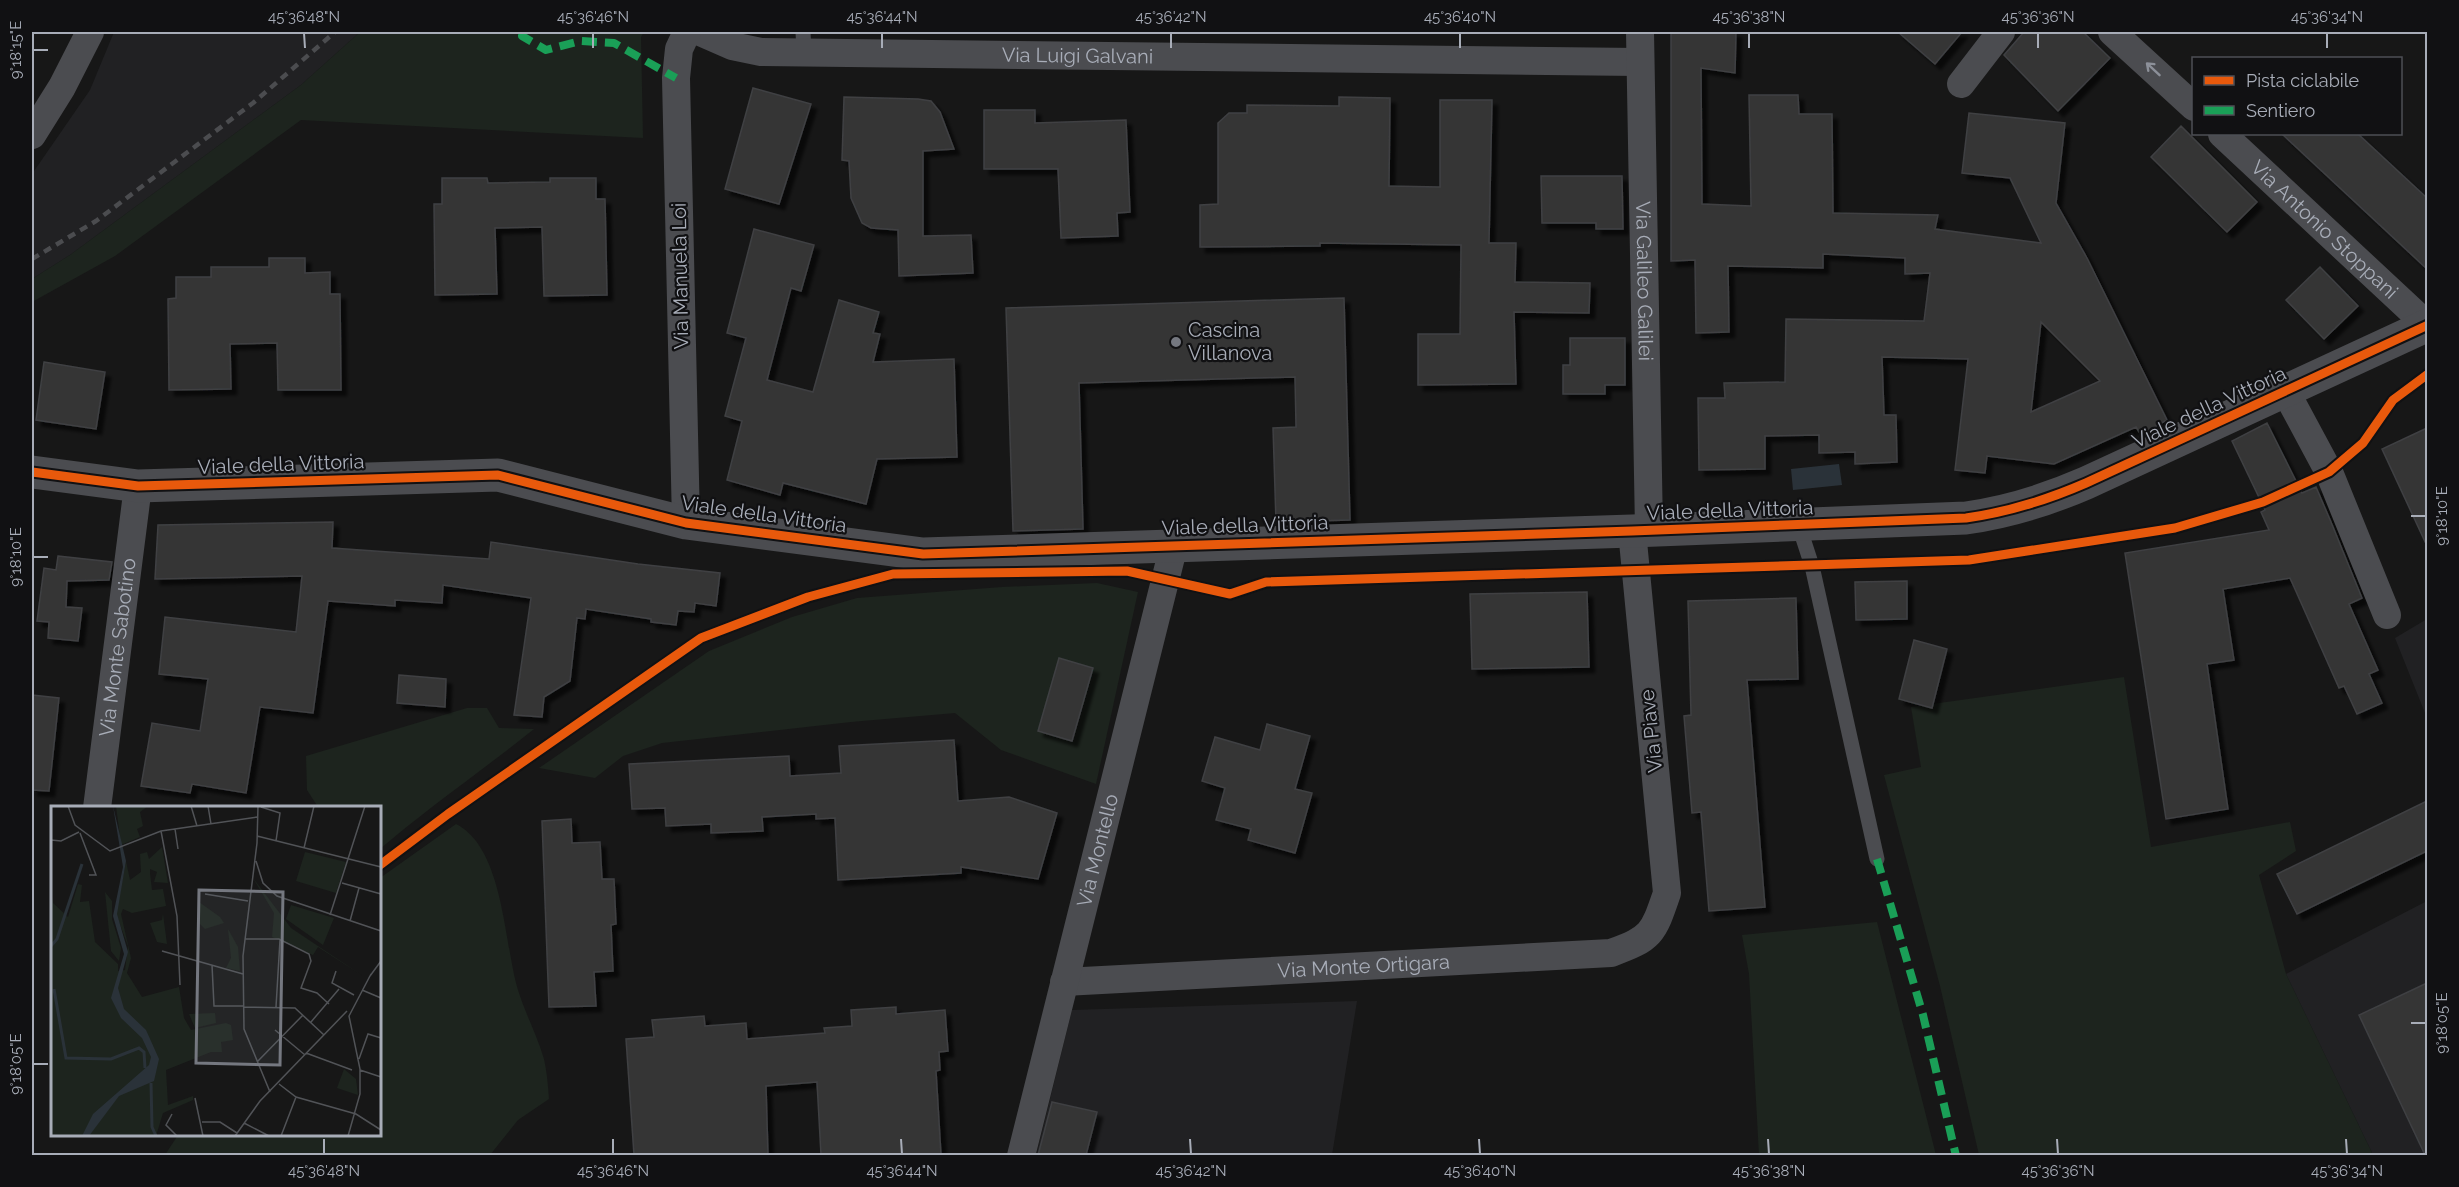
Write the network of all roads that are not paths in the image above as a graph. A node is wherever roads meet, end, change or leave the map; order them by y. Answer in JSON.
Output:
{"nodes":[{"id":1,"x":90,"y":32,"type":"edge"},
{"id":2,"x":687,"y":32,"type":"edge"},
{"id":3,"x":700,"y":32,"type":"edge"},
{"id":4,"x":1640,"y":32,"type":"edge"},
{"id":5,"x":2001,"y":32,"type":"edge"},
{"id":6,"x":2112,"y":32,"type":"edge"},
{"id":7,"x":803,"y":42,"type":"edge"},
{"id":8,"x":1639,"y":62,"type":"junction"},
{"id":9,"x":1961,"y":84,"type":"dead end"},
{"id":10,"x":2192,"y":106,"type":"edge"},
{"id":11,"x":32,"y":135,"type":"edge"},
{"id":12,"x":2223,"y":135,"type":"edge"},
{"id":13,"x":2427,"y":325,"type":"edge"},
{"id":14,"x":2286,"y":392,"type":"junction"},
{"id":15,"x":32,"y":472,"type":"edge"},
{"id":16,"x":138,"y":486,"type":"junction"},
{"id":17,"x":686,"y":523,"type":"junction"},
{"id":18,"x":1799,"y":526,"type":"junction"},
{"id":19,"x":1641,"y":531,"type":"junction"},
{"id":20,"x":1174,"y":545,"type":"junction"},
{"id":21,"x":2387,"y":615,"type":"dead end"},
{"id":22,"x":97,"y":806,"type":"edge"},
{"id":23,"x":1877,"y":859,"type":"dead end"},
{"id":24,"x":1655,"y":929,"type":"joint"},
{"id":25,"x":1064,"y":982,"type":"junction"},
{"id":26,"x":1021,"y":1155,"type":"edge"}],
"edges":[{"from":1,"to":11,"type":"street"},
{"from":2,"to":17,"type":"street","name":"Via Manuela Loi"},
{"from":3,"to":7,"type":"street","name":"Via Luigi Galvani"},
{"from":4,"to":8,"type":"street","name":"Via Galileo Galilei"},
{"from":5,"to":9,"type":"street"},
{"from":10,"to":6,"type":"street","one_way":true},
{"from":7,"to":8,"type":"street","name":"Via Luigi Galvani"},
{"from":8,"to":19,"type":"street","name":"Via Galileo Galilei"},
{"from":12,"to":13,"type":"street","name":"Via Antonio Stoppani"},
{"from":13,"to":14,"type":"street","name":"Viale della Vittoria"},
{"from":14,"to":18,"type":"street","name":"Viale della Vittoria"},
{"from":14,"to":21,"type":"street"},
{"from":15,"to":16,"type":"street","name":"Viale della Vittoria"},
{"from":16,"to":17,"type":"street","name":"Viale della Vittoria"},
{"from":16,"to":22,"type":"street","name":"Via Monte Sabotino"},
{"from":17,"to":20,"type":"street","name":"Viale della Vittoria"},
{"from":18,"to":19,"type":"street","name":"Viale della Vittoria"},
{"from":18,"to":23,"type":"lane"},
{"from":19,"to":20,"type":"street","name":"Viale della Vittoria"},
{"from":19,"to":24,"type":"street","name":"Via Piave"},
{"from":20,"to":25,"type":"street","name":"Via Montello"},
{"from":24,"to":25,"type":"street","name":"Via Monte Ortigara"},
{"from":25,"to":26,"type":"street","name":"Via Montello"}]}
